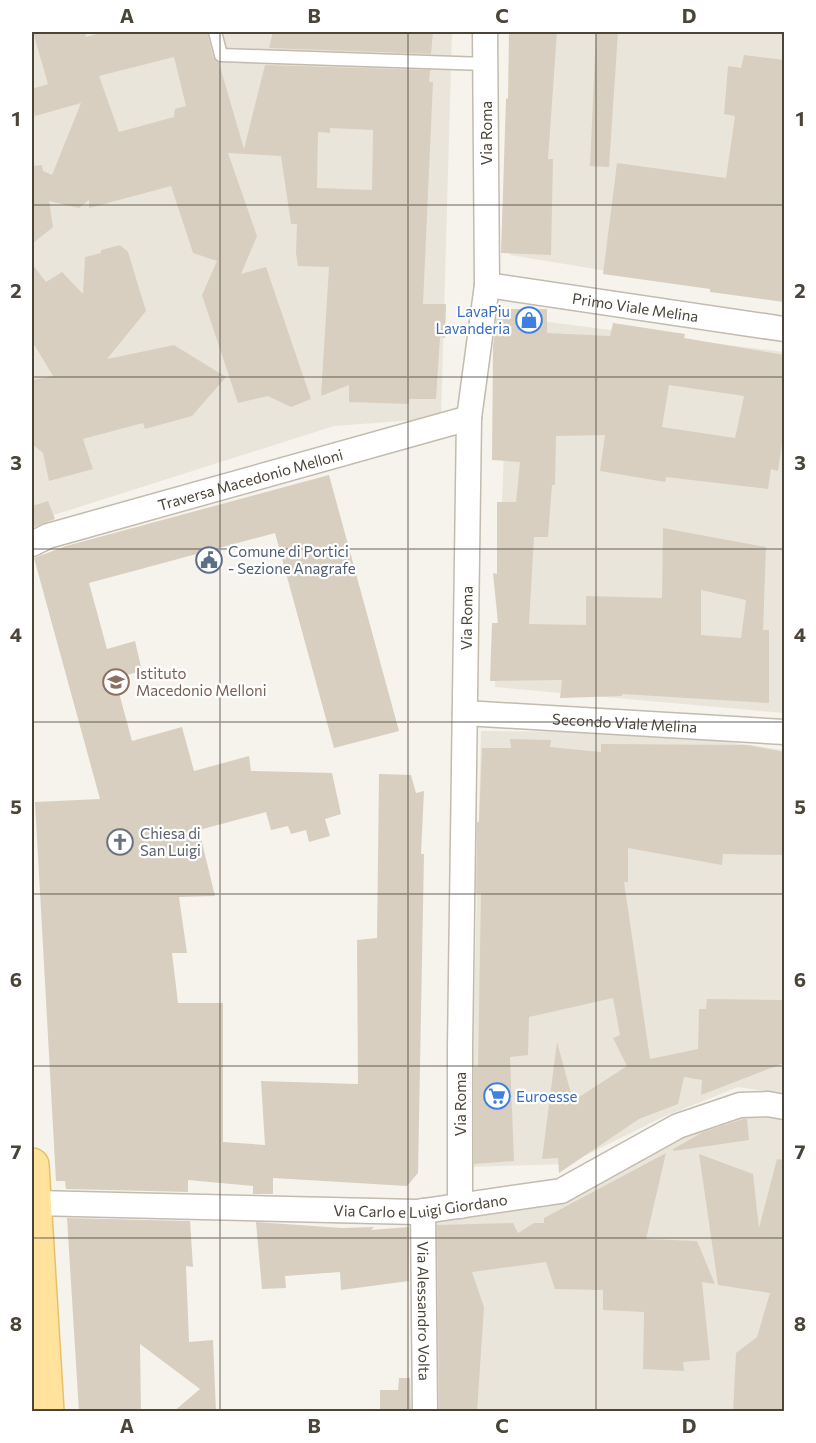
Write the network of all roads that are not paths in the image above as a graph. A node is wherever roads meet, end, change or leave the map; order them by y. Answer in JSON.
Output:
{"nodes":[{"id":1,"x":215,"y":32,"type":"edge"},
{"id":2,"x":485,"y":32,"type":"edge"},
{"id":3,"x":485,"y":64,"type":"junction"},
{"id":4,"x":487,"y":285,"type":"junction"},
{"id":5,"x":784,"y":329,"type":"edge"},
{"id":6,"x":469,"y":418,"type":"junction"},
{"id":7,"x":32,"y":544,"type":"edge"},
{"id":8,"x":465,"y":713,"type":"junction"},
{"id":9,"x":784,"y":732,"type":"edge"},
{"id":10,"x":784,"y":1107,"type":"edge"},
{"id":11,"x":32,"y":1165,"type":"edge"},
{"id":12,"x":34,"y":1203,"type":"junction"},
{"id":13,"x":460,"y":1206,"type":"junction"},
{"id":14,"x":423,"y":1211,"type":"junction"},
{"id":15,"x":47,"y":1412,"type":"edge"},
{"id":16,"x":425,"y":1412,"type":"edge"}],
"edges":[{"from":1,"to":3,"type":"lane"},
{"from":2,"to":3,"type":"street","name":"Via Roma"},
{"from":3,"to":4,"type":"street","name":"Via Roma"},
{"from":4,"to":5,"type":"street","name":"Primo Viale Melina"},
{"from":4,"to":6,"type":"street","name":"Via Roma"},
{"from":6,"to":7,"type":"street","name":"Traversa Macedonio Melloni"},
{"from":6,"to":8,"type":"street","name":"Via Roma"},
{"from":8,"to":9,"type":"street","name":"Secondo Viale Melina"},
{"from":8,"to":13,"type":"street","name":"Via Roma"},
{"from":10,"to":13,"type":"street","name":"Via Carlo e Luigi Giordano"},
{"from":11,"to":12,"type":"main road"},
{"from":12,"to":14,"type":"street","name":"Via Carlo e Luigi Giordano"},
{"from":12,"to":15,"type":"main road"},
{"from":13,"to":14,"type":"street","name":"Via Carlo e Luigi Giordano"},
{"from":14,"to":16,"type":"street","name":"Via Alessandro Volta"}]}
